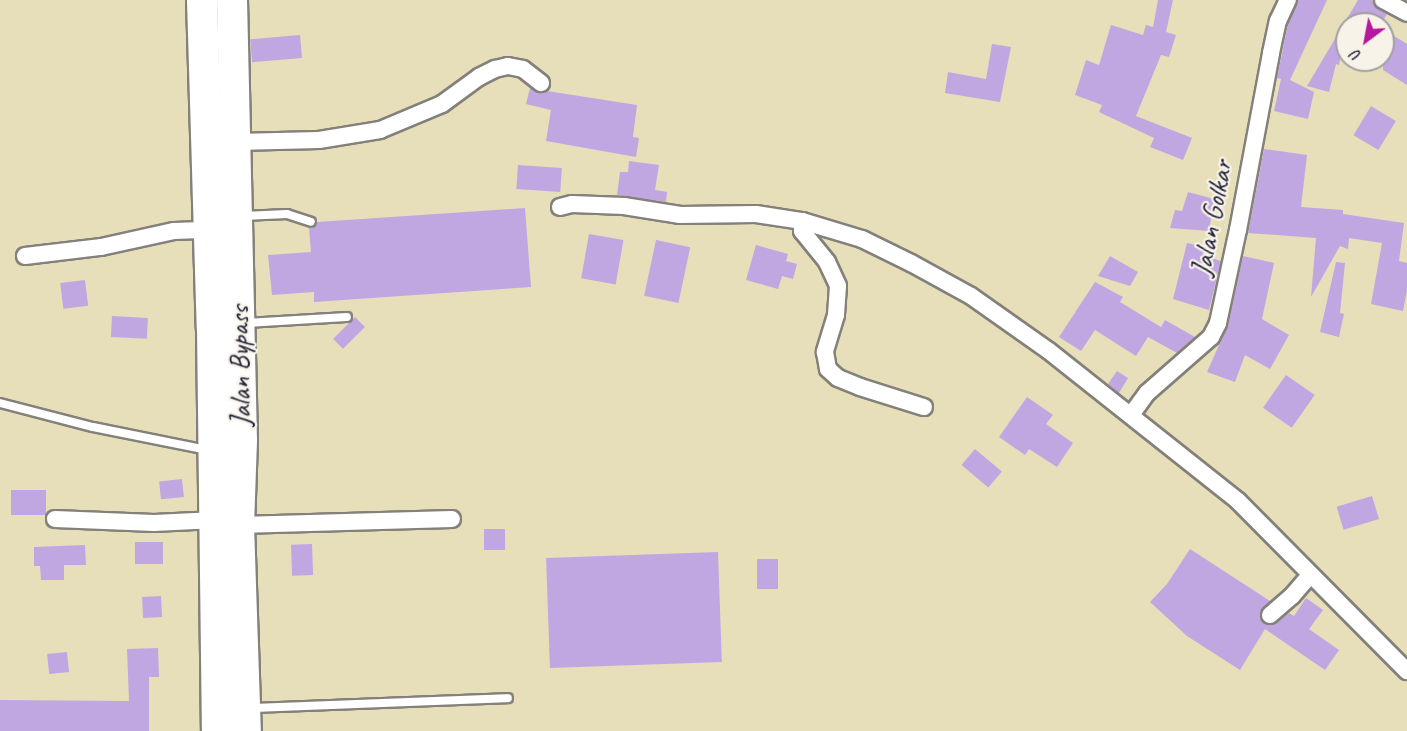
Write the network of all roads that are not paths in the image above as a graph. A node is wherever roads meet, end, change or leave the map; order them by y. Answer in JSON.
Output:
{"nodes":[{"id":1,"x":202,"y":0,"type":"edge"},
{"id":2,"x":232,"y":0,"type":"edge"},
{"id":3,"x":1288,"y":0,"type":"edge"},
{"id":4,"x":1383,"y":0,"type":"edge"},
{"id":5,"x":1407,"y":13,"type":"edge"},
{"id":6,"x":541,"y":83,"type":"dead end"},
{"id":7,"x":236,"y":142,"type":"junction"},
{"id":8,"x":560,"y":207,"type":"dead end"},
{"id":9,"x":236,"y":217,"type":"junction"},
{"id":10,"x":802,"y":221,"type":"junction"},
{"id":11,"x":311,"y":222,"type":"dead end"},
{"id":12,"x":208,"y":230,"type":"junction"},
{"id":13,"x":25,"y":256,"type":"dead end"},
{"id":14,"x":347,"y":317,"type":"dead end"},
{"id":15,"x":239,"y":324,"type":"junction"},
{"id":16,"x":0,"y":403,"type":"edge"},
{"id":17,"x":924,"y":407,"type":"dead end"},
{"id":18,"x":1131,"y":415,"type":"junction"},
{"id":19,"x":214,"y":452,"type":"junction"},
{"id":20,"x":55,"y":519,"type":"dead end"},
{"id":21,"x":452,"y":519,"type":"dead end"},
{"id":22,"x":227,"y":523,"type":"junction"},
{"id":23,"x":1310,"y":576,"type":"junction"},
{"id":24,"x":1269,"y":615,"type":"dead end"},
{"id":25,"x":1407,"y":670,"type":"edge"},
{"id":26,"x":508,"y":698,"type":"dead end"},
{"id":27,"x":245,"y":720,"type":"edge"},
{"id":28,"x":217,"y":731,"type":"edge"}],
"edges":[{"from":1,"to":12,"type":"highway","name":"Jalan Bypass"},
{"from":2,"to":7,"type":"highway","name":"Jalan Bypass"},
{"from":3,"to":18,"type":"street","name":"Jalan Golkar"},
{"from":4,"to":5,"type":"street"},
{"from":6,"to":7,"type":"street"},
{"from":7,"to":9,"type":"highway","name":"Jalan Bypass"},
{"from":8,"to":10,"type":"street"},
{"from":9,"to":11,"type":"lane"},
{"from":9,"to":15,"type":"highway","name":"Jalan Bypass"},
{"from":10,"to":17,"type":"street"},
{"from":10,"to":18,"type":"street"},
{"from":12,"to":13,"type":"street"},
{"from":12,"to":19,"type":"highway","name":"Jalan Bypass"},
{"from":14,"to":15,"type":"lane"},
{"from":15,"to":22,"type":"highway","name":"Jalan Bypass"},
{"from":16,"to":19,"type":"lane"},
{"from":18,"to":23,"type":"street"},
{"from":19,"to":22,"type":"highway","name":"Jalan Bypass"},
{"from":20,"to":22,"type":"street"},
{"from":21,"to":22,"type":"street"},
{"from":22,"to":27,"type":"highway","name":"Jalan Bypass"},
{"from":22,"to":28,"type":"highway","name":"Jalan Bypass"},
{"from":23,"to":24,"type":"street"},
{"from":23,"to":25,"type":"street"},
{"from":26,"to":27,"type":"lane"}]}
